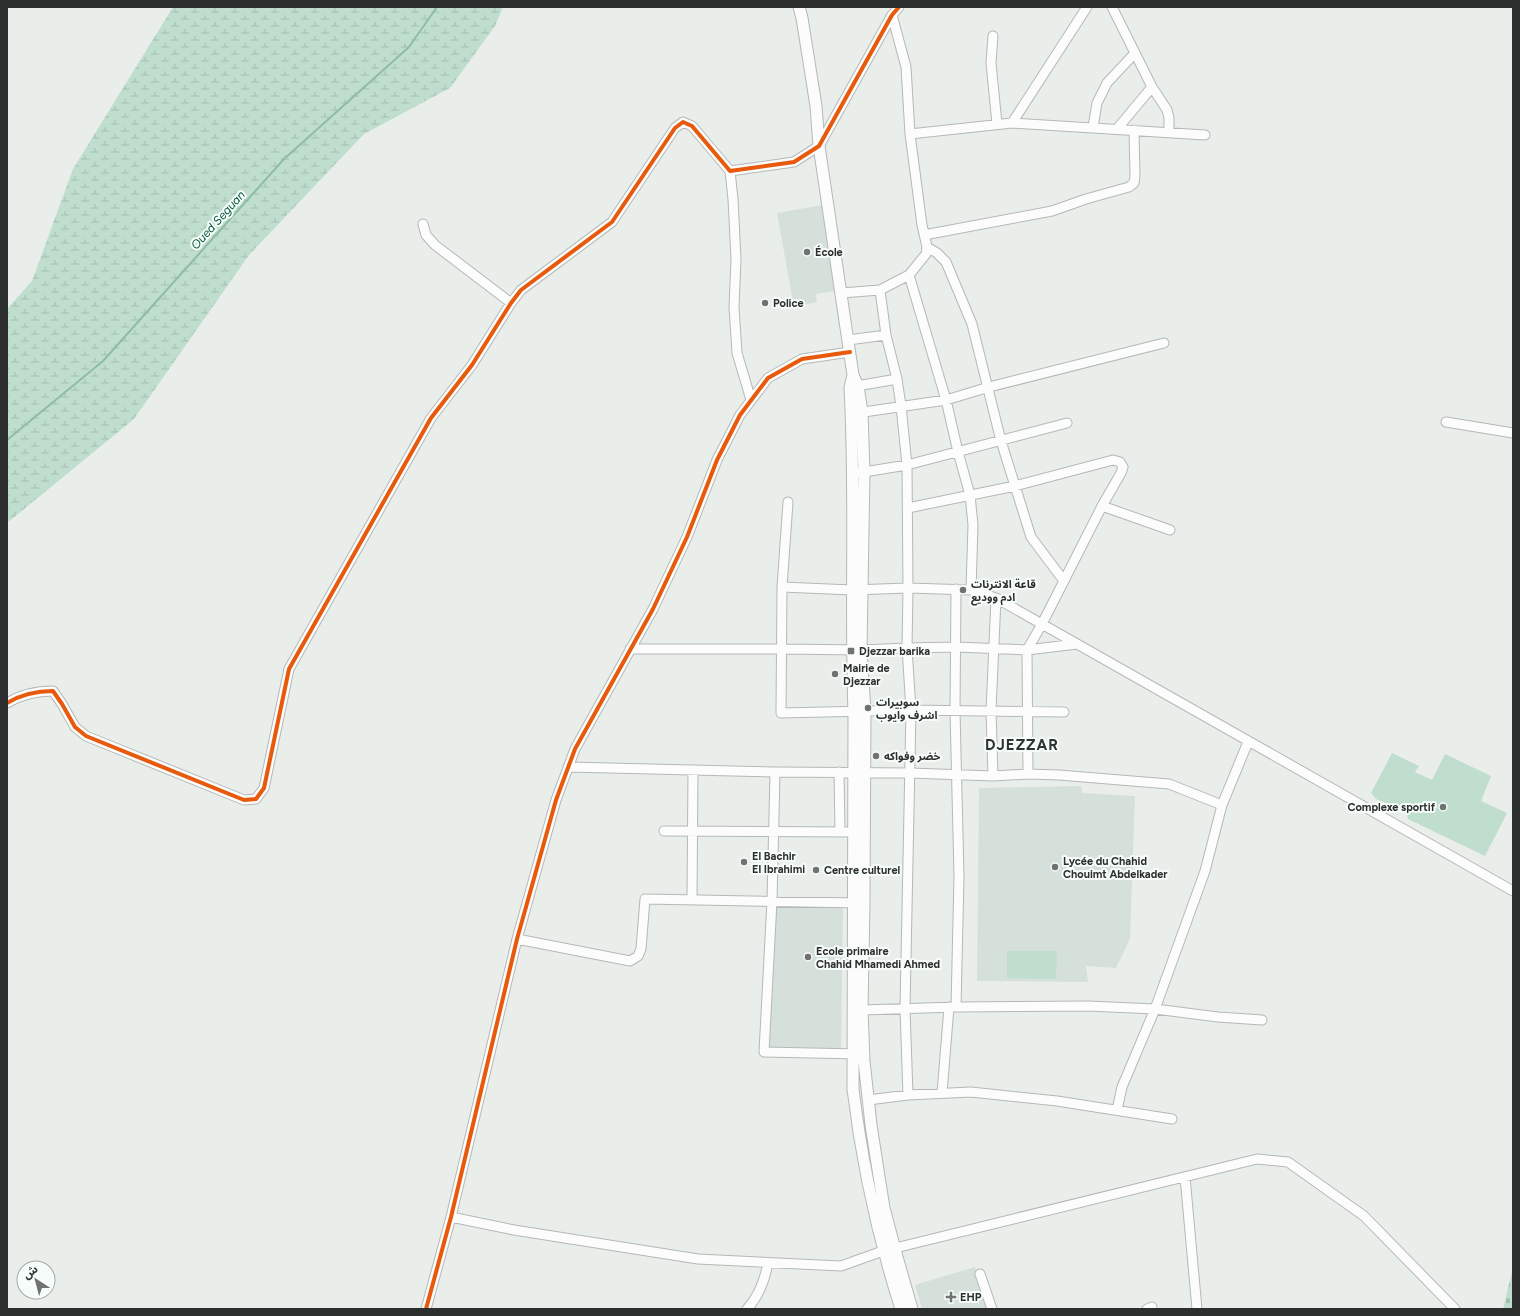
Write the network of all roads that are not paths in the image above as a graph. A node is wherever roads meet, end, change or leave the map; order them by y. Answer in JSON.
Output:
{"nodes":[{"id":1,"x":799,"y":7,"type":"edge"},
{"id":2,"x":899,"y":7,"type":"edge"},
{"id":3,"x":1087,"y":7,"type":"edge"},
{"id":4,"x":1112,"y":7,"type":"edge"},
{"id":5,"x":892,"y":16,"type":"junction"},
{"id":6,"x":993,"y":36,"type":"dead end"},
{"id":7,"x":1136,"y":54,"type":"junction"},
{"id":8,"x":1152,"y":87,"type":"junction"},
{"id":9,"x":1012,"y":123,"type":"junction"},
{"id":10,"x":997,"y":124,"type":"junction"},
{"id":11,"x":1093,"y":127,"type":"junction"},
{"id":12,"x":1117,"y":129,"type":"junction"},
{"id":13,"x":1134,"y":130,"type":"junction"},
{"id":14,"x":1169,"y":132,"type":"junction"},
{"id":15,"x":910,"y":134,"type":"junction"},
{"id":16,"x":1204,"y":135,"type":"dead end"},
{"id":17,"x":819,"y":146,"type":"junction"},
{"id":18,"x":730,"y":171,"type":"junction"},
{"id":19,"x":423,"y":224,"type":"dead end"},
{"id":20,"x":924,"y":235,"type":"junction"},
{"id":21,"x":927,"y":247,"type":"junction"},
{"id":22,"x":909,"y":275,"type":"junction"},
{"id":23,"x":880,"y":290,"type":"junction"},
{"id":24,"x":841,"y":293,"type":"junction"},
{"id":25,"x":511,"y":303,"type":"junction"},
{"id":26,"x":886,"y":335,"type":"junction"},
{"id":27,"x":848,"y":340,"type":"junction"},
{"id":28,"x":1164,"y":343,"type":"dead end"},
{"id":29,"x":850,"y":352,"type":"junction"},
{"id":30,"x":897,"y":379,"type":"junction"},
{"id":31,"x":854,"y":387,"type":"junction"},
{"id":32,"x":989,"y":387,"type":"junction"},
{"id":33,"x":751,"y":400,"type":"junction"},
{"id":34,"x":946,"y":400,"type":"junction"},
{"id":35,"x":901,"y":406,"type":"junction"},
{"id":36,"x":857,"y":413,"type":"junction"},
{"id":37,"x":1446,"y":422,"type":"dead end"},
{"id":38,"x":1067,"y":423,"type":"dead end"},
{"id":39,"x":1513,"y":433,"type":"edge"},
{"id":40,"x":1001,"y":441,"type":"junction"},
{"id":41,"x":958,"y":452,"type":"junction"},
{"id":42,"x":907,"y":464,"type":"junction"},
{"id":43,"x":864,"y":472,"type":"junction"},
{"id":44,"x":853,"y":474,"type":"junction"},
{"id":45,"x":1014,"y":486,"type":"junction"},
{"id":46,"x":970,"y":495,"type":"junction"},
{"id":47,"x":788,"y":502,"type":"dead end"},
{"id":48,"x":1102,"y":506,"type":"junction"},
{"id":49,"x":908,"y":508,"type":"junction"},
{"id":50,"x":1170,"y":530,"type":"dead end"},
{"id":51,"x":1064,"y":581,"type":"junction"},
{"id":52,"x":782,"y":587,"type":"junction"},
{"id":53,"x":908,"y":588,"type":"junction"},
{"id":54,"x":956,"y":589,"type":"junction"},
{"id":55,"x":857,"y":590,"type":"junction"},
{"id":56,"x":971,"y":590,"type":"junction"},
{"id":57,"x":996,"y":598,"type":"junction"},
{"id":58,"x":1042,"y":624,"type":"junction"},
{"id":59,"x":1077,"y":644,"type":"junction"},
{"id":60,"x":956,"y":647,"type":"junction"},
{"id":61,"x":907,"y":648,"type":"junction"},
{"id":62,"x":782,"y":649,"type":"junction"},
{"id":63,"x":994,"y":649,"type":"junction"},
{"id":64,"x":630,"y":650,"type":"junction"},
{"id":65,"x":856,"y":650,"type":"junction"},
{"id":66,"x":1027,"y":650,"type":"junction"},
{"id":67,"x":7,"y":703,"type":"edge"},
{"id":68,"x":910,"y":710,"type":"junction"},
{"id":69,"x":860,"y":711,"type":"junction"},
{"id":70,"x":955,"y":711,"type":"junction"},
{"id":71,"x":992,"y":711,"type":"junction"},
{"id":72,"x":1027,"y":712,"type":"junction"},
{"id":73,"x":1064,"y":712,"type":"dead end"},
{"id":74,"x":1248,"y":742,"type":"junction"},
{"id":75,"x":568,"y":767,"type":"junction"},
{"id":76,"x":693,"y":770,"type":"junction"},
{"id":77,"x":775,"y":772,"type":"junction"},
{"id":78,"x":839,"y":772,"type":"junction"},
{"id":79,"x":859,"y":772,"type":"junction"},
{"id":80,"x":910,"y":773,"type":"junction"},
{"id":81,"x":1028,"y":774,"type":"junction"},
{"id":82,"x":956,"y":775,"type":"junction"},
{"id":83,"x":992,"y":776,"type":"junction"},
{"id":84,"x":1222,"y":805,"type":"junction"},
{"id":85,"x":664,"y":831,"type":"dead end"},
{"id":86,"x":692,"y":831,"type":"junction"},
{"id":87,"x":774,"y":832,"type":"junction"},
{"id":88,"x":840,"y":832,"type":"junction"},
{"id":89,"x":853,"y":832,"type":"junction"},
{"id":90,"x":1513,"y":891,"type":"edge"},
{"id":91,"x":692,"y":899,"type":"junction"},
{"id":92,"x":772,"y":901,"type":"junction"},
{"id":93,"x":859,"y":903,"type":"junction"},
{"id":94,"x":517,"y":939,"type":"junction"},
{"id":95,"x":953,"y":1007,"type":"junction"},
{"id":96,"x":906,"y":1009,"type":"junction"},
{"id":97,"x":1155,"y":1009,"type":"junction"},
{"id":98,"x":862,"y":1010,"type":"junction"},
{"id":99,"x":1262,"y":1020,"type":"dead end"},
{"id":100,"x":852,"y":1054,"type":"junction"},
{"id":101,"x":864,"y":1054,"type":"junction"},
{"id":102,"x":942,"y":1094,"type":"junction"},
{"id":103,"x":908,"y":1095,"type":"junction"},
{"id":104,"x":868,"y":1100,"type":"junction"},
{"id":105,"x":1117,"y":1110,"type":"junction"},
{"id":106,"x":1172,"y":1119,"type":"dead end"},
{"id":107,"x":1185,"y":1177,"type":"junction"},
{"id":108,"x":451,"y":1217,"type":"junction"},
{"id":109,"x":895,"y":1249,"type":"junction"},
{"id":110,"x":883,"y":1251,"type":"junction"},
{"id":111,"x":768,"y":1263,"type":"junction"},
{"id":112,"x":980,"y":1274,"type":"dead end"},
{"id":113,"x":426,"y":1309,"type":"edge"},
{"id":114,"x":747,"y":1309,"type":"edge"},
{"id":115,"x":901,"y":1309,"type":"edge"},
{"id":116,"x":912,"y":1309,"type":"edge"},
{"id":117,"x":992,"y":1309,"type":"edge"},
{"id":118,"x":1197,"y":1309,"type":"edge"},
{"id":119,"x":1455,"y":1309,"type":"edge"}],
"edges":[{"from":1,"to":17,"type":"main road"},
{"from":2,"to":5,"type":"street"},
{"from":3,"to":9,"type":"street"},
{"from":4,"to":7,"type":"street"},
{"from":5,"to":15,"type":"street"},
{"from":5,"to":17,"type":"street"},
{"from":6,"to":10,"type":"street"},
{"from":7,"to":8,"type":"street"},
{"from":7,"to":11,"type":"street"},
{"from":8,"to":12,"type":"street"},
{"from":8,"to":14,"type":"street"},
{"from":9,"to":10,"type":"street"},
{"from":9,"to":11,"type":"street"},
{"from":10,"to":15,"type":"street"},
{"from":11,"to":12,"type":"street"},
{"from":12,"to":13,"type":"street"},
{"from":13,"to":14,"type":"street"},
{"from":13,"to":20,"type":"street"},
{"from":14,"to":16,"type":"street"},
{"from":15,"to":20,"type":"street"},
{"from":17,"to":18,"type":"street"},
{"from":17,"to":24,"type":"main road"},
{"from":18,"to":25,"type":"street"},
{"from":18,"to":33,"type":"street"},
{"from":19,"to":25,"type":"street"},
{"from":20,"to":21,"type":"street"},
{"from":21,"to":22,"type":"street"},
{"from":21,"to":32,"type":"street"},
{"from":22,"to":23,"type":"street"},
{"from":22,"to":34,"type":"street"},
{"from":23,"to":24,"type":"street"},
{"from":23,"to":26,"type":"street"},
{"from":24,"to":27,"type":"main road"},
{"from":25,"to":67,"type":"street"},
{"from":26,"to":27,"type":"street"},
{"from":26,"to":30,"type":"street"},
{"from":27,"to":29,"type":"main road"},
{"from":28,"to":32,"type":"street"},
{"from":29,"to":31,"type":"main road"},
{"from":29,"to":33,"type":"street"},
{"from":30,"to":31,"type":"street"},
{"from":30,"to":35,"type":"street"},
{"from":31,"to":36,"type":"main road"},
{"from":32,"to":34,"type":"street"},
{"from":32,"to":40,"type":"street"},
{"from":33,"to":64,"type":"street"},
{"from":34,"to":35,"type":"street"},
{"from":34,"to":41,"type":"street"},
{"from":35,"to":36,"type":"street"},
{"from":35,"to":42,"type":"street"},
{"from":36,"to":43,"type":"main road"},
{"from":36,"to":44,"type":"main road"},
{"from":37,"to":39,"type":"street"},
{"from":38,"to":40,"type":"street"},
{"from":40,"to":41,"type":"street"},
{"from":40,"to":45,"type":"street"},
{"from":41,"to":42,"type":"street"},
{"from":41,"to":46,"type":"street"},
{"from":42,"to":43,"type":"street"},
{"from":42,"to":49,"type":"street"},
{"from":43,"to":44,"type":"street"},
{"from":43,"to":55,"type":"main road"},
{"from":44,"to":55,"type":"main road"},
{"from":45,"to":46,"type":"street"},
{"from":45,"to":48,"type":"street"},
{"from":45,"to":51,"type":"street"},
{"from":46,"to":49,"type":"street"},
{"from":46,"to":56,"type":"street"},
{"from":47,"to":52,"type":"street"},
{"from":48,"to":50,"type":"street"},
{"from":48,"to":51,"type":"street"},
{"from":49,"to":53,"type":"street"},
{"from":51,"to":58,"type":"street"},
{"from":52,"to":55,"type":"street"},
{"from":52,"to":62,"type":"street"},
{"from":53,"to":54,"type":"street"},
{"from":53,"to":55,"type":"street"},
{"from":53,"to":61,"type":"street"},
{"from":54,"to":56,"type":"street"},
{"from":54,"to":60,"type":"street"},
{"from":55,"to":65,"type":"main road"},
{"from":56,"to":57,"type":"street"},
{"from":57,"to":58,"type":"street"},
{"from":57,"to":63,"type":"street"},
{"from":58,"to":59,"type":"street"},
{"from":58,"to":66,"type":"street"},
{"from":59,"to":66,"type":"street"},
{"from":59,"to":74,"type":"street"},
{"from":60,"to":61,"type":"street"},
{"from":60,"to":63,"type":"street"},
{"from":60,"to":70,"type":"street"},
{"from":61,"to":65,"type":"street"},
{"from":61,"to":68,"type":"street"},
{"from":62,"to":64,"type":"street"},
{"from":62,"to":65,"type":"street"},
{"from":62,"to":69,"type":"street"},
{"from":63,"to":66,"type":"street"},
{"from":63,"to":71,"type":"street"},
{"from":64,"to":75,"type":"street"},
{"from":65,"to":69,"type":"main road"},
{"from":66,"to":72,"type":"street"},
{"from":68,"to":69,"type":"street"},
{"from":68,"to":70,"type":"street"},
{"from":68,"to":80,"type":"street"},
{"from":69,"to":79,"type":"main road"},
{"from":70,"to":71,"type":"street"},
{"from":70,"to":82,"type":"street"},
{"from":71,"to":72,"type":"street"},
{"from":71,"to":83,"type":"street"},
{"from":72,"to":73,"type":"street"},
{"from":72,"to":81,"type":"street"},
{"from":74,"to":84,"type":"street"},
{"from":74,"to":90,"type":"street"},
{"from":75,"to":76,"type":"street"},
{"from":75,"to":94,"type":"street"},
{"from":76,"to":77,"type":"street"},
{"from":76,"to":86,"type":"street"},
{"from":77,"to":78,"type":"street"},
{"from":77,"to":87,"type":"street"},
{"from":78,"to":79,"type":"street"},
{"from":78,"to":88,"type":"street"},
{"from":79,"to":80,"type":"street"},
{"from":79,"to":89,"type":"main road"},
{"from":79,"to":93,"type":"main road"},
{"from":80,"to":82,"type":"street"},
{"from":80,"to":96,"type":"street"},
{"from":81,"to":83,"type":"street"},
{"from":81,"to":84,"type":"street"},
{"from":82,"to":83,"type":"street"},
{"from":82,"to":95,"type":"street"},
{"from":84,"to":97,"type":"street"},
{"from":85,"to":86,"type":"street"},
{"from":86,"to":87,"type":"street"},
{"from":86,"to":91,"type":"street"},
{"from":87,"to":88,"type":"street"},
{"from":87,"to":92,"type":"street"},
{"from":88,"to":89,"type":"street"},
{"from":89,"to":93,"type":"main road"},
{"from":91,"to":92,"type":"street"},
{"from":91,"to":94,"type":"street"},
{"from":92,"to":93,"type":"street"},
{"from":92,"to":100,"type":"street"},
{"from":93,"to":98,"type":"main road"},
{"from":93,"to":100,"type":"main road"},
{"from":94,"to":108,"type":"street"},
{"from":95,"to":96,"type":"street"},
{"from":95,"to":97,"type":"street"},
{"from":95,"to":102,"type":"street"},
{"from":96,"to":98,"type":"street"},
{"from":96,"to":103,"type":"street"},
{"from":97,"to":99,"type":"street"},
{"from":97,"to":105,"type":"street"},
{"from":98,"to":101,"type":"main road"},
{"from":100,"to":101,"type":"street"},
{"from":100,"to":110,"type":"main road"},
{"from":101,"to":104,"type":"main road"},
{"from":102,"to":103,"type":"street"},
{"from":102,"to":105,"type":"street"},
{"from":103,"to":104,"type":"street"},
{"from":104,"to":109,"type":"main road"},
{"from":105,"to":106,"type":"street"},
{"from":107,"to":109,"type":"street"},
{"from":107,"to":118,"type":"street"},
{"from":107,"to":119,"type":"street"},
{"from":108,"to":111,"type":"street"},
{"from":108,"to":113,"type":"street"},
{"from":109,"to":110,"type":"street"},
{"from":109,"to":116,"type":"main road"},
{"from":110,"to":111,"type":"street"},
{"from":110,"to":115,"type":"main road"},
{"from":111,"to":114,"type":"street"},
{"from":112,"to":117,"type":"street"}]}
